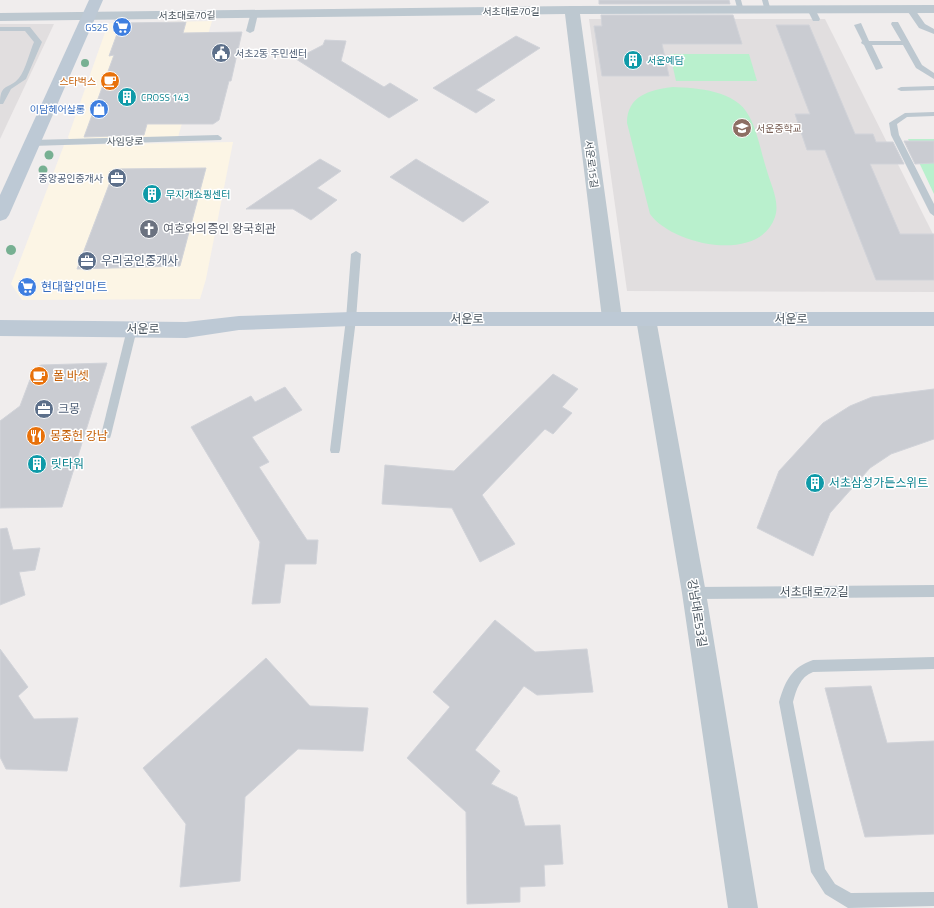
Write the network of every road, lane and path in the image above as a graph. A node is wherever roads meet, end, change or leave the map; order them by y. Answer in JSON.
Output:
{"nodes":[{"id":1,"x":96,"y":0,"type":"edge"},
{"id":2,"x":740,"y":5,"type":"edge"},
{"id":3,"x":766,"y":5,"type":"edge"},
{"id":4,"x":580,"y":7,"type":"edge"},
{"id":5,"x":910,"y":9,"type":"junction"},
{"id":6,"x":934,"y":9,"type":"edge"},
{"id":7,"x":254,"y":14,"type":"junction"},
{"id":8,"x":0,"y":17,"type":"edge"},
{"id":9,"x":88,"y":17,"type":"junction"},
{"id":10,"x":895,"y":24,"type":"dead end"},
{"id":11,"x":858,"y":25,"type":"dead end"},
{"id":12,"x":0,"y":29,"type":"edge"},
{"id":13,"x":250,"y":31,"type":"dead end"},
{"id":14,"x":934,"y":32,"type":"edge"},
{"id":15,"x":865,"y":43,"type":"junction"},
{"id":16,"x":906,"y":43,"type":"junction"},
{"id":17,"x":919,"y":66,"type":"junction"},
{"id":18,"x":934,"y":66,"type":"edge"},
{"id":19,"x":879,"y":68,"type":"dead end"},
{"id":20,"x":934,"y":77,"type":"edge"},
{"id":21,"x":934,"y":88,"type":"edge"},
{"id":22,"x":901,"y":89,"type":"dead end"},
{"id":23,"x":0,"y":102,"type":"edge"},
{"id":24,"x":934,"y":114,"type":"edge"},
{"id":25,"x":218,"y":138,"type":"dead end"},
{"id":26,"x":32,"y":143,"type":"junction"},
{"id":27,"x":934,"y":213,"type":"edge"},
{"id":28,"x":0,"y":215,"type":"edge"},
{"id":29,"x":356,"y":254,"type":"dead end"},
{"id":30,"x":612,"y":318,"type":"junction"},
{"id":31,"x":351,"y":319,"type":"junction"},
{"id":32,"x":646,"y":319,"type":"junction"},
{"id":33,"x":934,"y":319,"type":"edge"},
{"id":34,"x":0,"y":328,"type":"edge"},
{"id":35,"x":132,"y":329,"type":"junction"},
{"id":36,"x":106,"y":435,"type":"dead end"},
{"id":37,"x":336,"y":450,"type":"dead end"},
{"id":38,"x":934,"y":591,"type":"edge"},
{"id":39,"x":694,"y":593,"type":"junction"},
{"id":40,"x":934,"y":663,"type":"edge"},
{"id":41,"x":934,"y":899,"type":"edge"},
{"id":42,"x":743,"y":908,"type":"edge"}],
"edges":[{"from":1,"to":9,"type":"street"},
{"from":2,"to":3,"type":"street","name":"서초대로70길"},
{"from":2,"to":4,"type":"street","name":"서초대로70길"},
{"from":3,"to":5,"type":"street","name":"서초대로70길"},
{"from":4,"to":7,"type":"street","name":"서초대로70길"},
{"from":4,"to":30,"type":"street","name":"서운로15길"},
{"from":5,"to":6,"type":"street","name":"서초대로70길"},
{"from":5,"to":14,"type":"lane"},
{"from":7,"to":9,"type":"street","name":"서초대로70길"},
{"from":7,"to":13,"type":"lane"},
{"from":8,"to":9,"type":"street"},
{"from":9,"to":26,"type":"street"},
{"from":10,"to":16,"type":"lane"},
{"from":11,"to":15,"type":"lane"},
{"from":12,"to":23,"type":"lane"},
{"from":15,"to":16,"type":"lane"},
{"from":15,"to":19,"type":"lane"},
{"from":16,"to":17,"type":"lane"},
{"from":17,"to":18,"type":"lane"},
{"from":17,"to":20,"type":"lane"},
{"from":21,"to":22,"type":"lane"},
{"from":24,"to":27,"type":"lane"},
{"from":25,"to":26,"type":"lane","name":"사임당로"},
{"from":26,"to":28,"type":"street"},
{"from":29,"to":31,"type":"lane"},
{"from":30,"to":31,"type":"street","name":"서운로"},
{"from":30,"to":32,"type":"street","name":"서운로"},
{"from":31,"to":35,"type":"street","name":"서운로"},
{"from":31,"to":37,"type":"lane"},
{"from":32,"to":33,"type":"street","name":"서운로"},
{"from":32,"to":39,"type":"street","name":"강남대로53길"},
{"from":34,"to":35,"type":"street","name":"서운로"},
{"from":35,"to":36,"type":"lane"},
{"from":38,"to":39,"type":"lane","name":"서초대로72길"},
{"from":39,"to":42,"type":"street","name":"강남대로53길"},
{"from":40,"to":41,"type":"lane"}]}
